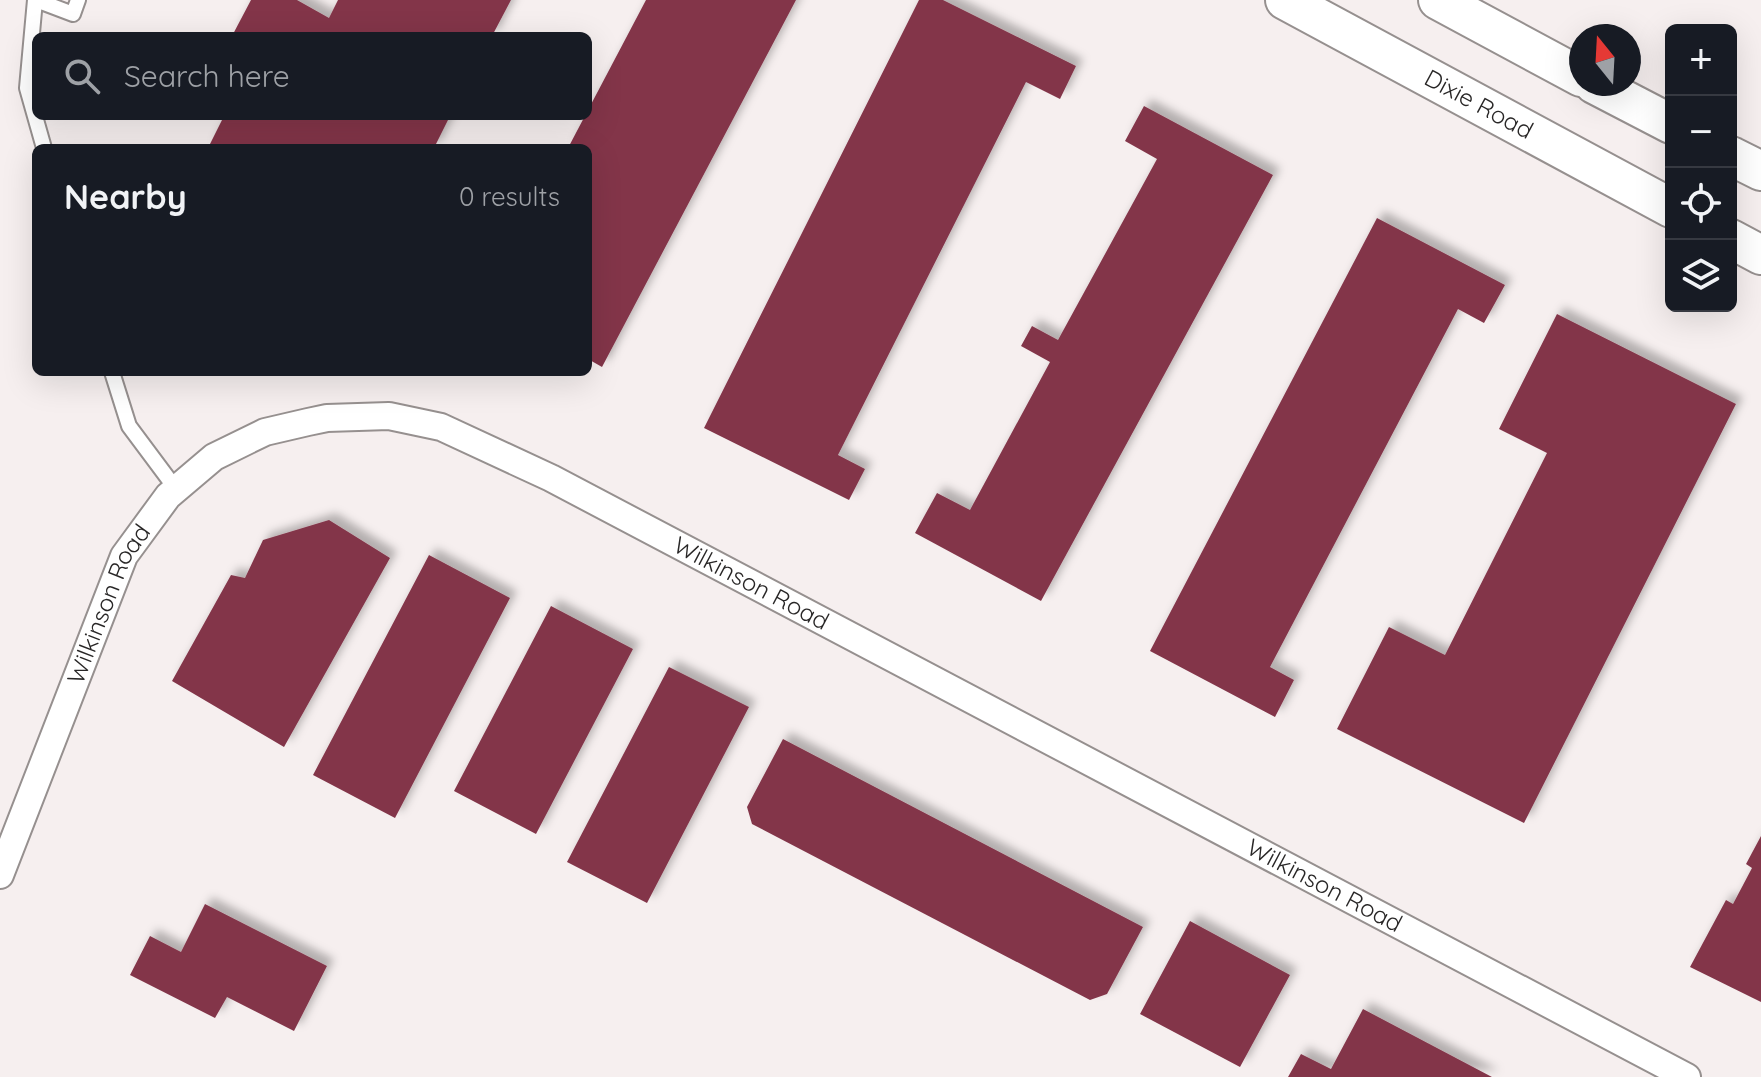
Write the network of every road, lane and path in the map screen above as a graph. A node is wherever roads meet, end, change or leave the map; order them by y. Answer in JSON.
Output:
{"nodes":[{"id":1,"x":36,"y":0,"type":"edge"},
{"id":2,"x":78,"y":0,"type":"edge"},
{"id":3,"x":1285,"y":0,"type":"edge"},
{"id":4,"x":1438,"y":0,"type":"edge"},
{"id":5,"x":33,"y":32,"type":"edge"},
{"id":6,"x":32,"y":39,"type":"edge"},
{"id":7,"x":1569,"y":71,"type":"edge"},
{"id":8,"x":1617,"y":96,"type":"edge"},
{"id":9,"x":32,"y":106,"type":"edge"},
{"id":10,"x":36,"y":120,"type":"edge"},
{"id":11,"x":1665,"y":121,"type":"edge"},
{"id":12,"x":43,"y":144,"type":"edge"},
{"id":13,"x":1737,"y":159,"type":"edge"},
{"id":14,"x":1761,"y":171,"type":"edge"},
{"id":15,"x":1665,"y":205,"type":"edge"},
{"id":16,"x":1733,"y":240,"type":"edge"},
{"id":17,"x":1761,"y":255,"type":"edge"},
{"id":18,"x":113,"y":376,"type":"edge"},
{"id":19,"x":176,"y":489,"type":"junction"},
{"id":20,"x":0,"y":875,"type":"edge"},
{"id":21,"x":1687,"y":1077,"type":"edge"}],
"edges":[{"from":1,"to":2,"type":"lane"},
{"from":1,"to":5,"type":"lane"},
{"from":3,"to":15,"type":"main road","name":"Dixie Road"},
{"from":4,"to":7,"type":"main road"},
{"from":6,"to":9,"type":"lane"},
{"from":8,"to":11,"type":"main road"},
{"from":10,"to":12,"type":"lane"},
{"from":13,"to":14,"type":"main road"},
{"from":16,"to":17,"type":"main road"},
{"from":18,"to":19,"type":"lane"},
{"from":19,"to":20,"type":"street","name":"Wilkinson Road"},
{"from":19,"to":21,"type":"street","name":"Wilkinson Road"}]}
